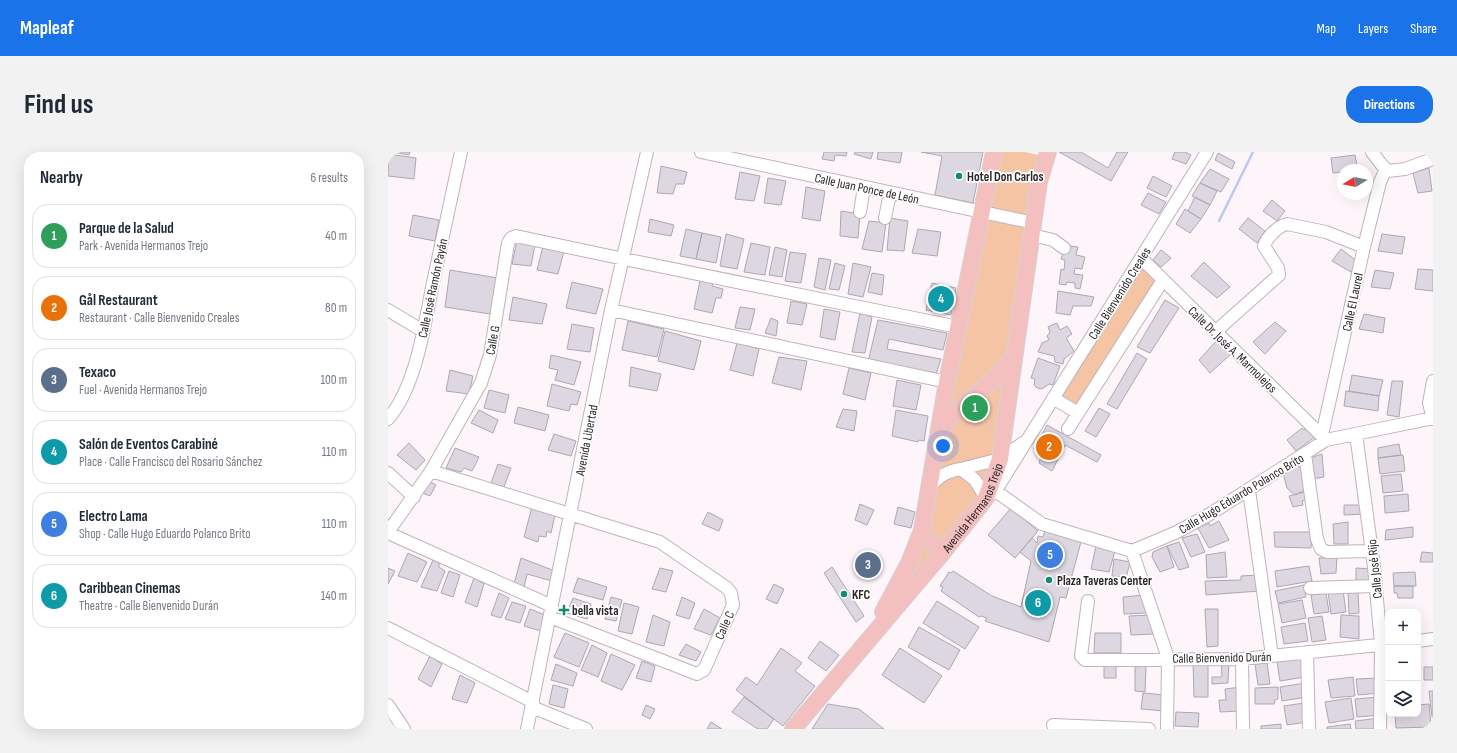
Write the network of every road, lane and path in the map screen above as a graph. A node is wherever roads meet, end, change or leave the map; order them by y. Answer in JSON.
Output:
{"nodes":[{"id":1,"x":461,"y":152,"type":"edge"},
{"id":2,"x":647,"y":152,"type":"edge"},
{"id":3,"x":701,"y":152,"type":"edge"},
{"id":4,"x":994,"y":152,"type":"edge"},
{"id":5,"x":1048,"y":152,"type":"edge"},
{"id":6,"x":1372,"y":152,"type":"edge"},
{"id":7,"x":1202,"y":154,"type":"edge"},
{"id":8,"x":1433,"y":159,"type":"edge"},
{"id":9,"x":1386,"y":169,"type":"junction"},
{"id":10,"x":864,"y":187,"type":"junction"},
{"id":11,"x":890,"y":192,"type":"junction"},
{"id":12,"x":860,"y":212,"type":"dead end"},
{"id":13,"x":981,"y":212,"type":"junction"},
{"id":14,"x":885,"y":218,"type":"dead end"},
{"id":15,"x":1033,"y":229,"type":"junction"},
{"id":16,"x":1364,"y":247,"type":"junction"},
{"id":17,"x":1064,"y":248,"type":"dead end"},
{"id":18,"x":1140,"y":258,"type":"junction"},
{"id":19,"x":624,"y":259,"type":"junction"},
{"id":20,"x":1163,"y":280,"type":"junction"},
{"id":21,"x":388,"y":310,"type":"edge"},
{"id":22,"x":611,"y":310,"type":"junction"},
{"id":23,"x":958,"y":327,"type":"junction"},
{"id":24,"x":423,"y":331,"type":"junction"},
{"id":25,"x":1215,"y":332,"type":"junction"},
{"id":26,"x":1015,"y":355,"type":"junction"},
{"id":27,"x":1433,"y":381,"type":"edge"},
{"id":28,"x":947,"y":382,"type":"junction"},
{"id":29,"x":1053,"y":398,"type":"junction"},
{"id":30,"x":1078,"y":413,"type":"junction"},
{"id":31,"x":1433,"y":418,"type":"edge"},
{"id":32,"x":388,"y":419,"type":"edge"},
{"id":33,"x":1068,"y":429,"type":"dead end"},
{"id":34,"x":1032,"y":433,"type":"junction"},
{"id":35,"x":1356,"y":434,"type":"junction"},
{"id":36,"x":938,"y":435,"type":"junction"},
{"id":37,"x":1324,"y":438,"type":"junction"},
{"id":38,"x":1305,"y":454,"type":"junction"},
{"id":39,"x":1000,"y":459,"type":"junction"},
{"id":40,"x":961,"y":469,"type":"junction"},
{"id":41,"x":431,"y":472,"type":"junction"},
{"id":42,"x":388,"y":473,"type":"edge"},
{"id":43,"x":928,"y":487,"type":"junction"},
{"id":44,"x":1249,"y":490,"type":"junction"},
{"id":45,"x":991,"y":492,"type":"junction"},
{"id":46,"x":414,"y":497,"type":"junction"},
{"id":47,"x":571,"y":515,"type":"junction"},
{"id":48,"x":922,"y":530,"type":"junction"},
{"id":49,"x":388,"y":533,"type":"edge"},
{"id":50,"x":944,"y":550,"type":"junction"},
{"id":51,"x":1132,"y":551,"type":"junction"},
{"id":52,"x":1372,"y":551,"type":"junction"},
{"id":53,"x":1376,"y":586,"type":"junction"},
{"id":54,"x":1310,"y":588,"type":"dead end"},
{"id":55,"x":1088,"y":601,"type":"dead end"},
{"id":56,"x":551,"y":612,"type":"junction"},
{"id":57,"x":388,"y":628,"type":"edge"},
{"id":58,"x":874,"y":633,"type":"junction"},
{"id":59,"x":1433,"y":639,"type":"edge"},
{"id":60,"x":388,"y":640,"type":"edge"},
{"id":61,"x":1421,"y":641,"type":"edge"},
{"id":62,"x":1384,"y":644,"type":"edge"},
{"id":63,"x":1307,"y":652,"type":"junction"},
{"id":64,"x":1272,"y":656,"type":"junction"},
{"id":65,"x":1168,"y":658,"type":"junction"},
{"id":66,"x":1242,"y":659,"type":"junction"},
{"id":67,"x":388,"y":705,"type":"edge"},
{"id":68,"x":532,"y":705,"type":"junction"},
{"id":69,"x":1053,"y":725,"type":"dead end"},
{"id":70,"x":404,"y":729,"type":"edge"},
{"id":71,"x":527,"y":729,"type":"edge"},
{"id":72,"x":586,"y":729,"type":"edge"},
{"id":73,"x":793,"y":729,"type":"edge"},
{"id":74,"x":1149,"y":729,"type":"edge"},
{"id":75,"x":1167,"y":729,"type":"edge"},
{"id":76,"x":1243,"y":729,"type":"edge"},
{"id":77,"x":1309,"y":729,"type":"edge"},
{"id":78,"x":1380,"y":729,"type":"edge"}],
"edges":[{"from":1,"to":24,"type":"street","name":"Calle José Ramón Payán"},
{"from":2,"to":19,"type":"street","name":"Avenida Libertad"},
{"from":3,"to":10,"type":"street","name":"Calle Juan Ponce de León"},
{"from":4,"to":13,"type":"main road"},
{"from":5,"to":15,"type":"main road","name":"Avenida Hermanos Trejo"},
{"from":6,"to":9,"type":"street"},
{"from":7,"to":18,"type":"street","name":"Calle Bienvenido Creales"},
{"from":8,"to":9,"type":"street"},
{"from":9,"to":16,"type":"street","name":"Calle El Laurel"},
{"from":10,"to":11,"type":"street","name":"Calle Juan Ponce de León"},
{"from":10,"to":12,"type":"street"},
{"from":11,"to":13,"type":"street","name":"Calle Juan Ponce de León"},
{"from":11,"to":14,"type":"street"},
{"from":13,"to":15,"type":"street","name":"Calle Juan Ponce de León"},
{"from":13,"to":23,"type":"main road"},
{"from":15,"to":17,"type":"street","name":"Calle Juan Ponce de León"},
{"from":15,"to":26,"type":"main road","name":"Avenida Hermanos Trejo"},
{"from":16,"to":25,"type":"street"},
{"from":16,"to":37,"type":"street","name":"Calle El Laurel"},
{"from":18,"to":20,"type":"street","name":"Calle Dr. José A. Marmolejos"},
{"from":18,"to":29,"type":"street","name":"Calle Bienvenido Creales"},
{"from":19,"to":22,"type":"street","name":"Avenida Libertad"},
{"from":19,"to":23,"type":"street"},
{"from":19,"to":41,"type":"street","name":"Calle G"},
{"from":20,"to":25,"type":"street","name":"Calle Dr. José A. Marmolejos"},
{"from":20,"to":30,"type":"street"},
{"from":21,"to":24,"type":"street"},
{"from":22,"to":28,"type":"street"},
{"from":22,"to":47,"type":"street","name":"Avenida Libertad"},
{"from":23,"to":28,"type":"main road"},
{"from":24,"to":32,"type":"street","name":"Calle José Ramón Payán"},
{"from":25,"to":37,"type":"street","name":"Calle Dr. José A. Marmolejos"},
{"from":26,"to":36,"type":"main road","name":"Avenida Hermanos Trejo"},
{"from":26,"to":39,"type":"main road","name":"Avenida Hermanos Trejo"},
{"from":27,"to":31,"type":"street"},
{"from":28,"to":36,"type":"main road"},
{"from":29,"to":30,"type":"street"},
{"from":29,"to":34,"type":"street","name":"Calle Bienvenido Creales"},
{"from":30,"to":33,"type":"street"},
{"from":31,"to":35,"type":"street","name":"Calle Hugo Eduardo Polanco Brito"},
{"from":34,"to":39,"type":"street","name":"Calle Bienvenido Creales"},
{"from":34,"to":45,"type":"street","name":"Calle Bienvenido Creales"},
{"from":35,"to":37,"type":"street","name":"Calle Hugo Eduardo Polanco Brito"},
{"from":35,"to":52,"type":"street","name":"Calle José Rijo"},
{"from":36,"to":43,"type":"main road","name":"Avenida Hermanos Trejo"},
{"from":37,"to":38,"type":"street","name":"Calle Hugo Eduardo Polanco Brito"},
{"from":38,"to":44,"type":"street","name":"Calle Hugo Eduardo Polanco Brito"},
{"from":38,"to":52,"type":"street"},
{"from":39,"to":40,"type":"street","name":"Calle Bienvenido Creales"},
{"from":39,"to":45,"type":"main road","name":"Avenida Hermanos Trejo"},
{"from":40,"to":43,"type":"street","name":"Calle Bienvenido Creales"},
{"from":40,"to":45,"type":"street"},
{"from":41,"to":46,"type":"street","name":"Calle G"},
{"from":41,"to":47,"type":"street"},
{"from":42,"to":46,"type":"street"},
{"from":43,"to":48,"type":"main road","name":"Avenida Hermanos Trejo"},
{"from":44,"to":51,"type":"street","name":"Calle Hugo Eduardo Polanco Brito"},
{"from":44,"to":64,"type":"street"},
{"from":45,"to":50,"type":"main road","name":"Avenida Hermanos Trejo"},
{"from":45,"to":51,"type":"street"},
{"from":46,"to":49,"type":"street","name":"Calle G"},
{"from":47,"to":56,"type":"street","name":"Avenida Libertad"},
{"from":47,"to":56,"type":"street","name":"Calle C"},
{"from":48,"to":50,"type":"main road"},
{"from":48,"to":58,"type":"main road","name":"Avenida Hermanos Trejo"},
{"from":49,"to":56,"type":"street","name":"Calle C"},
{"from":50,"to":58,"type":"main road","name":"Avenida Hermanos Trejo"},
{"from":51,"to":65,"type":"street"},
{"from":52,"to":53,"type":"street","name":"Calle José Rijo"},
{"from":53,"to":54,"type":"street"},
{"from":53,"to":62,"type":"street","name":"Calle José Rijo"},
{"from":55,"to":65,"type":"street","name":"Calle Bienvenido Durán"},
{"from":56,"to":68,"type":"street","name":"Avenida Libertad"},
{"from":57,"to":60,"type":"street"},
{"from":57,"to":68,"type":"street"},
{"from":58,"to":73,"type":"main road","name":"Avenida Hermanos Trejo"},
{"from":59,"to":61,"type":"street"},
{"from":62,"to":63,"type":"street","name":"Calle Bienvenido Durán"},
{"from":62,"to":78,"type":"street","name":"Calle José Rijo"},
{"from":63,"to":64,"type":"street","name":"Calle Bienvenido Durán"},
{"from":63,"to":77,"type":"street"},
{"from":64,"to":66,"type":"street","name":"Calle Bienvenido Durán"},
{"from":65,"to":66,"type":"street","name":"Calle Bienvenido Durán"},
{"from":65,"to":75,"type":"street"},
{"from":66,"to":76,"type":"street"},
{"from":67,"to":70,"type":"street"},
{"from":68,"to":71,"type":"street","name":"Avenida Libertad"},
{"from":68,"to":72,"type":"street"},
{"from":69,"to":74,"type":"street"}]}
